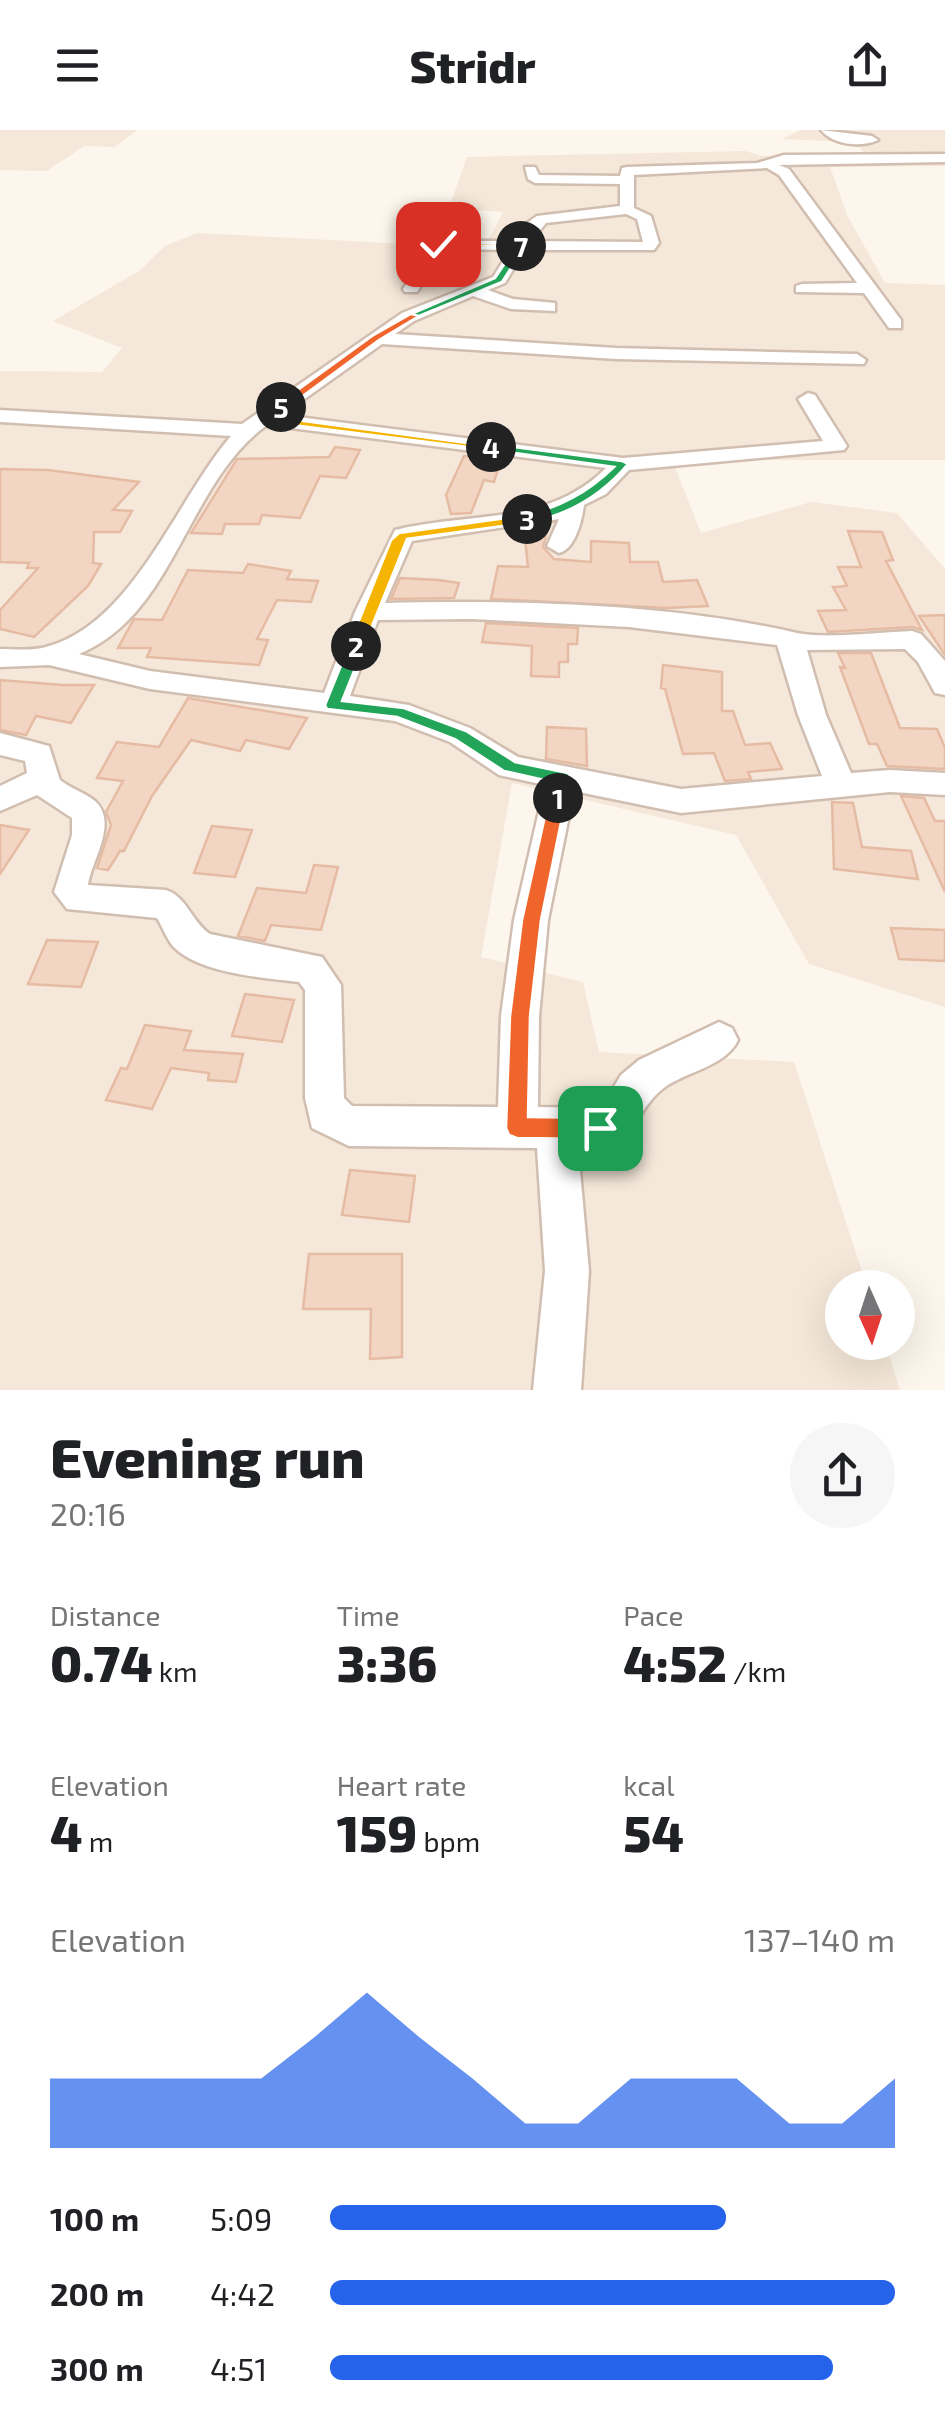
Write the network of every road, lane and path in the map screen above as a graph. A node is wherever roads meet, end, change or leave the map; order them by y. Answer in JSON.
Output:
{"nodes":[{"id":1,"x":827,"y":130,"type":"edge"},
{"id":2,"x":886,"y":158,"type":"junction"},
{"id":3,"x":945,"y":158,"type":"edge"},
{"id":4,"x":770,"y":165,"type":"junction"},
{"id":5,"x":530,"y":170,"type":"dead end"},
{"id":6,"x":626,"y":180,"type":"junction"},
{"id":7,"x":627,"y":210,"type":"junction"},
{"id":8,"x":522,"y":245,"type":"junction"},
{"id":9,"x":866,"y":288,"type":"junction"},
{"id":10,"x":410,"y":289,"type":"dead end"},
{"id":11,"x":802,"y":290,"type":"dead end"},
{"id":12,"x":477,"y":292,"type":"junction"},
{"id":13,"x":549,"y":307,"type":"dead end"},
{"id":14,"x":895,"y":324,"type":"dead end"},
{"id":15,"x":376,"y":338,"type":"junction"},
{"id":16,"x":857,"y":360,"type":"dead end"},
{"id":17,"x":808,"y":399,"type":"dead end"},
{"id":18,"x":0,"y":416,"type":"edge"},
{"id":19,"x":256,"y":425,"type":"junction"},
{"id":20,"x":622,"y":464,"type":"junction"},
{"id":21,"x":574,"y":503,"type":"junction"},
{"id":22,"x":559,"y":546,"type":"dead end"},
{"id":23,"x":368,"y":612,"type":"junction"},
{"id":24,"x":791,"y":642,"type":"junction"},
{"id":25,"x":48,"y":656,"type":"junction"},
{"id":26,"x":0,"y":658,"type":"edge"},
{"id":27,"x":945,"y":686,"type":"edge"},
{"id":28,"x":333,"y":705,"type":"junction"},
{"id":29,"x":0,"y":744,"type":"edge"},
{"id":30,"x":562,"y":777,"type":"junction"},
{"id":31,"x":41,"y":780,"type":"junction"},
{"id":32,"x":840,"y":784,"type":"junction"},
{"id":33,"x":945,"y":784,"type":"edge"},
{"id":34,"x":0,"y":798,"type":"edge"},
{"id":35,"x":719,"y":1040,"type":"dead end"},
{"id":36,"x":536,"y":1128,"type":"junction"},
{"id":37,"x":556,"y":1390,"type":"edge"}],
"edges":[{"from":1,"to":2,"type":"street"},
{"from":2,"to":3,"type":"street"},
{"from":2,"to":4,"type":"street"},
{"from":4,"to":6,"type":"street"},
{"from":4,"to":9,"type":"street"},
{"from":5,"to":6,"type":"street"},
{"from":6,"to":7,"type":"street"},
{"from":7,"to":8,"type":"street"},
{"from":7,"to":8,"type":"street"},
{"from":8,"to":10,"type":"street"},
{"from":8,"to":12,"type":"street"},
{"from":9,"to":11,"type":"street"},
{"from":9,"to":14,"type":"street"},
{"from":12,"to":13,"type":"street"},
{"from":12,"to":15,"type":"street"},
{"from":15,"to":16,"type":"street"},
{"from":15,"to":19,"type":"street"},
{"from":17,"to":20,"type":"street"},
{"from":18,"to":19,"type":"street"},
{"from":19,"to":20,"type":"street"},
{"from":19,"to":25,"type":"street"},
{"from":20,"to":21,"type":"street"},
{"from":21,"to":22,"type":"street"},
{"from":21,"to":23,"type":"street"},
{"from":23,"to":24,"type":"street"},
{"from":23,"to":28,"type":"street"},
{"from":24,"to":27,"type":"street"},
{"from":24,"to":32,"type":"street"},
{"from":25,"to":26,"type":"street"},
{"from":25,"to":28,"type":"street"},
{"from":28,"to":30,"type":"street"},
{"from":29,"to":31,"type":"street"},
{"from":30,"to":32,"type":"street"},
{"from":30,"to":36,"type":"street"},
{"from":31,"to":34,"type":"street"},
{"from":31,"to":36,"type":"street"},
{"from":32,"to":33,"type":"street"},
{"from":35,"to":36,"type":"street"},
{"from":36,"to":37,"type":"street"}]}
